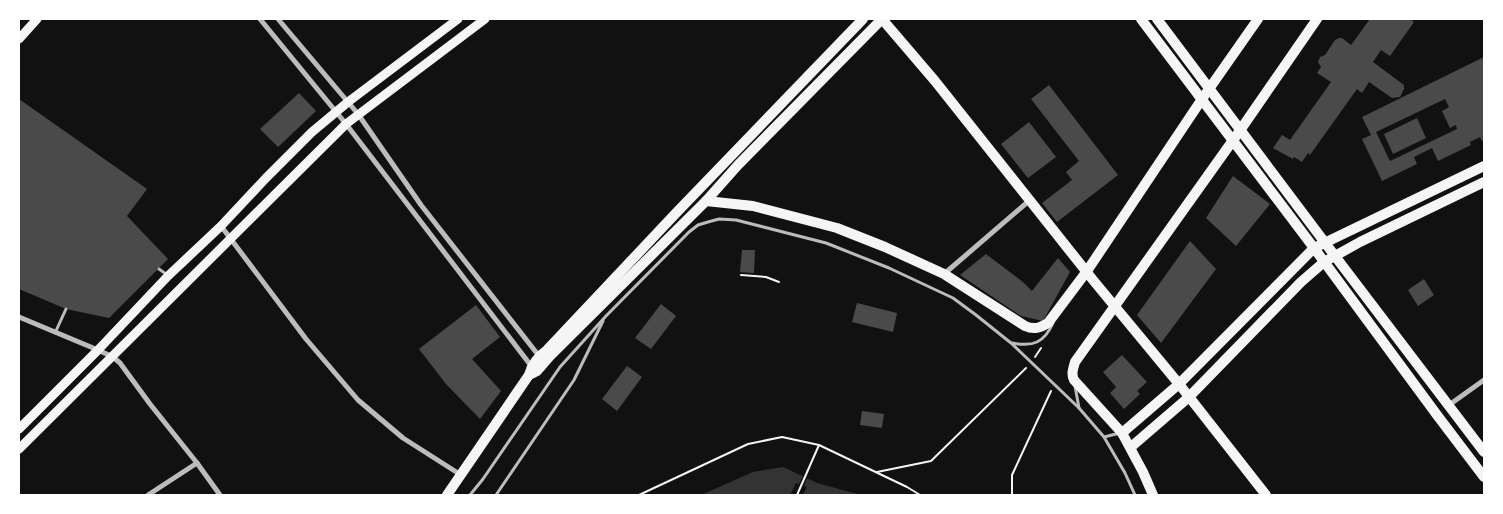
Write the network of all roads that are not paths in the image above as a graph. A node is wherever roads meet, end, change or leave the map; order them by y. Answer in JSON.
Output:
{"nodes":[{"id":1,"x":37,"y":19,"type":"edge"},
{"id":2,"x":260,"y":19,"type":"edge"},
{"id":3,"x":278,"y":19,"type":"edge"},
{"id":4,"x":458,"y":19,"type":"edge"},
{"id":5,"x":485,"y":19,"type":"edge"},
{"id":6,"x":863,"y":19,"type":"edge"},
{"id":7,"x":882,"y":19,"type":"edge"},
{"id":8,"x":1141,"y":19,"type":"edge"},
{"id":9,"x":1157,"y":19,"type":"edge"},
{"id":10,"x":1258,"y":19,"type":"edge"},
{"id":11,"x":1317,"y":19,"type":"edge"},
{"id":12,"x":19,"y":39,"type":"edge"},
{"id":13,"x":1210,"y":88,"type":"junction"},
{"id":14,"x":1202,"y":99,"type":"junction"},
{"id":15,"x":348,"y":102,"type":"junction"},
{"id":16,"x":337,"y":112,"type":"junction"},
{"id":17,"x":358,"y":114,"type":"junction"},
{"id":18,"x":346,"y":124,"type":"junction"},
{"id":19,"x":1241,"y":129,"type":"junction"},
{"id":20,"x":1232,"y":140,"type":"junction"},
{"id":21,"x":1483,"y":170,"type":"edge"},
{"id":22,"x":1484,"y":182,"type":"edge"},
{"id":23,"x":1030,"y":200,"type":"junction"},
{"id":24,"x":706,"y":201,"type":"junction"},
{"id":25,"x":421,"y":204,"type":"junction"},
{"id":26,"x":413,"y":210,"type":"junction"},
{"id":27,"x":676,"y":212,"type":"junction"},
{"id":28,"x":685,"y":222,"type":"junction"},
{"id":29,"x":222,"y":226,"type":"junction"},
{"id":30,"x":231,"y":239,"type":"junction"},
{"id":31,"x":1325,"y":242,"type":"junction"},
{"id":32,"x":1314,"y":248,"type":"junction"},
{"id":33,"x":1334,"y":256,"type":"junction"},
{"id":34,"x":1324,"y":262,"type":"junction"},
{"id":35,"x":159,"y":269,"type":"dead end"},
{"id":36,"x":1087,"y":271,"type":"junction"},
{"id":37,"x":944,"y":274,"type":"junction"},
{"id":38,"x":168,"y":276,"type":"junction"},
{"id":39,"x":492,"y":296,"type":"junction"},
{"id":40,"x":483,"y":302,"type":"junction"},
{"id":41,"x":1115,"y":306,"type":"junction"},
{"id":42,"x":1060,"y":308,"type":"junction"},
{"id":43,"x":66,"y":309,"type":"dead end"},
{"id":44,"x":606,"y":316,"type":"junction"},
{"id":45,"x":19,"y":317,"type":"edge"},
{"id":46,"x":55,"y":333,"type":"junction"},
{"id":47,"x":1011,"y":343,"type":"junction"},
{"id":48,"x":98,"y":350,"type":"junction"},
{"id":49,"x":112,"y":357,"type":"junction"},
{"id":50,"x":542,"y":359,"type":"junction"},
{"id":51,"x":532,"y":371,"type":"junction"},
{"id":52,"x":1074,"y":380,"type":"junction"},
{"id":53,"x":1484,"y":380,"type":"edge"},
{"id":54,"x":1179,"y":384,"type":"junction"},
{"id":55,"x":1189,"y":397,"type":"junction"},
{"id":56,"x":1449,"y":405,"type":"junction"},
{"id":57,"x":1079,"y":408,"type":"junction"},
{"id":58,"x":19,"y":429,"type":"edge"},
{"id":59,"x":1122,"y":433,"type":"junction"},
{"id":60,"x":1104,"y":437,"type":"junction"},
{"id":61,"x":1131,"y":447,"type":"junction"},
{"id":62,"x":19,"y":448,"type":"edge"},
{"id":63,"x":1484,"y":452,"type":"edge"},
{"id":64,"x":197,"y":463,"type":"junction"},
{"id":65,"x":461,"y":475,"type":"junction"},
{"id":66,"x":1484,"y":477,"type":"edge"},
{"id":67,"x":148,"y":495,"type":"edge"},
{"id":68,"x":220,"y":495,"type":"edge"},
{"id":69,"x":447,"y":495,"type":"edge"},
{"id":70,"x":470,"y":495,"type":"edge"},
{"id":71,"x":496,"y":495,"type":"edge"},
{"id":72,"x":1135,"y":495,"type":"edge"},
{"id":73,"x":1153,"y":495,"type":"edge"},
{"id":74,"x":1266,"y":495,"type":"edge"}],
"edges":[{"from":1,"to":12,"type":"main road"},
{"from":2,"to":16,"type":"street"},
{"from":3,"to":15,"type":"street"},
{"from":4,"to":15,"type":"main road"},
{"from":5,"to":17,"type":"main road"},
{"from":6,"to":27,"type":"main road"},
{"from":7,"to":23,"type":"main road"},
{"from":7,"to":24,"type":"main road"},
{"from":8,"to":14,"type":"main road"},
{"from":9,"to":13,"type":"main road"},
{"from":10,"to":13,"type":"main road"},
{"from":11,"to":19,"type":"main road"},
{"from":13,"to":14,"type":"main road"},
{"from":13,"to":19,"type":"main road"},
{"from":14,"to":20,"type":"main road"},
{"from":14,"to":36,"type":"main road"},
{"from":15,"to":16,"type":"main road"},
{"from":15,"to":17,"type":"street"},
{"from":16,"to":18,"type":"street"},
{"from":16,"to":29,"type":"main road"},
{"from":17,"to":18,"type":"main road"},
{"from":17,"to":25,"type":"street"},
{"from":18,"to":26,"type":"street"},
{"from":18,"to":30,"type":"main road"},
{"from":19,"to":20,"type":"main road"},
{"from":19,"to":31,"type":"main road"},
{"from":20,"to":32,"type":"main road"},
{"from":20,"to":41,"type":"main road"},
{"from":21,"to":31,"type":"main road"},
{"from":22,"to":33,"type":"main road"},
{"from":23,"to":36,"type":"main road"},
{"from":23,"to":37,"type":"street"},
{"from":24,"to":28,"type":"main road"},
{"from":24,"to":37,"type":"main road"},
{"from":25,"to":26,"type":"street"},
{"from":25,"to":39,"type":"street"},
{"from":26,"to":40,"type":"street"},
{"from":27,"to":28,"type":"main road"},
{"from":27,"to":50,"type":"main road"},
{"from":28,"to":50,"type":"main road"},
{"from":29,"to":30,"type":"street"},
{"from":29,"to":38,"type":"main road"},
{"from":30,"to":49,"type":"main road"},
{"from":30,"to":65,"type":"street"},
{"from":31,"to":32,"type":"main road"},
{"from":31,"to":33,"type":"main road"},
{"from":32,"to":34,"type":"main road"},
{"from":32,"to":54,"type":"main road"},
{"from":33,"to":34,"type":"main road"},
{"from":33,"to":56,"type":"main road"},
{"from":34,"to":55,"type":"main road"},
{"from":34,"to":66,"type":"main road"},
{"from":35,"to":38,"type":"lane"},
{"from":36,"to":41,"type":"main road"},
{"from":36,"to":42,"type":"main road"},
{"from":37,"to":42,"type":"main road"},
{"from":38,"to":48,"type":"main road"},
{"from":39,"to":40,"type":"street"},
{"from":39,"to":50,"type":"street"},
{"from":40,"to":51,"type":"street"},
{"from":41,"to":52,"type":"main road"},
{"from":41,"to":54,"type":"main road"},
{"from":42,"to":47,"type":"lane"},
{"from":43,"to":46,"type":"lane"},
{"from":44,"to":47,"type":"lane"},
{"from":44,"to":70,"type":"lane"},
{"from":44,"to":71,"type":"lane"},
{"from":45,"to":46,"type":"street"},
{"from":46,"to":48,"type":"street"},
{"from":47,"to":57,"type":"lane"},
{"from":48,"to":49,"type":"street"},
{"from":48,"to":58,"type":"main road"},
{"from":49,"to":62,"type":"main road"},
{"from":49,"to":64,"type":"street"},
{"from":50,"to":51,"type":"main road"},
{"from":51,"to":65,"type":"main road"},
{"from":52,"to":57,"type":"lane"},
{"from":52,"to":59,"type":"main road"},
{"from":53,"to":56,"type":"street"},
{"from":54,"to":55,"type":"main road"},
{"from":54,"to":59,"type":"main road"},
{"from":55,"to":61,"type":"main road"},
{"from":55,"to":74,"type":"main road"},
{"from":56,"to":63,"type":"main road"},
{"from":57,"to":60,"type":"lane"},
{"from":59,"to":60,"type":"lane"},
{"from":59,"to":61,"type":"main road"},
{"from":60,"to":72,"type":"lane"},
{"from":61,"to":73,"type":"main road"},
{"from":64,"to":67,"type":"street"},
{"from":64,"to":68,"type":"street"},
{"from":65,"to":69,"type":"main road"}]}
